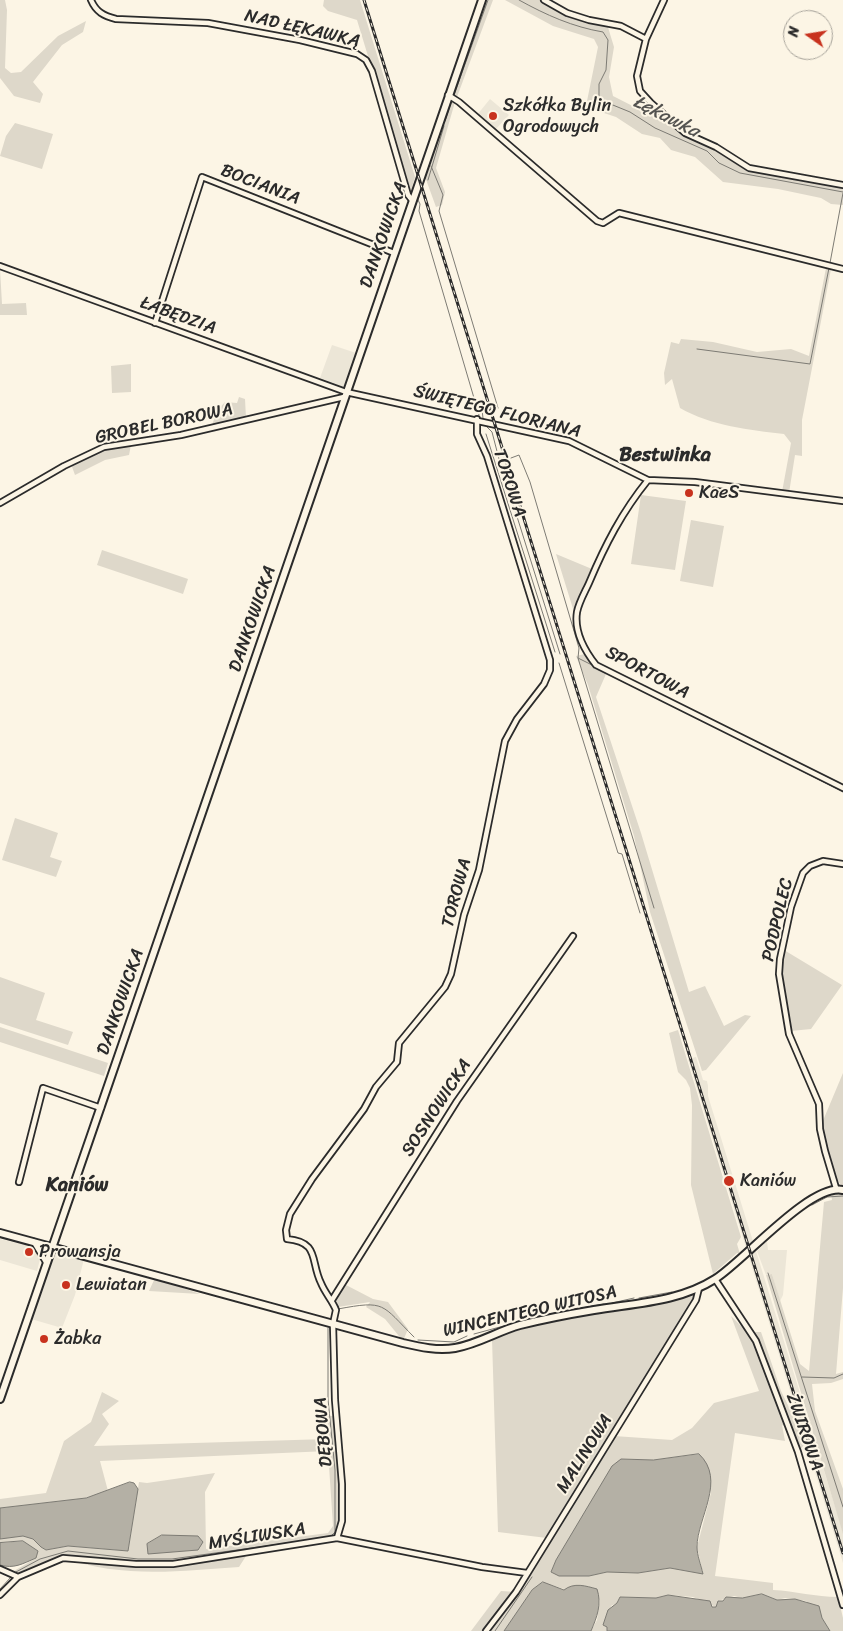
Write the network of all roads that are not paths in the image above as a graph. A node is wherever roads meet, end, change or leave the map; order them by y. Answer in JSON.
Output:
{"nodes":[{"id":1,"x":91,"y":0,"type":"edge"},
{"id":2,"x":482,"y":0,"type":"edge"},
{"id":3,"x":544,"y":0,"type":"edge"},
{"id":4,"x":664,"y":0,"type":"edge"},
{"id":5,"x":646,"y":39,"type":"junction"},
{"id":6,"x":448,"y":96,"type":"junction"},
{"id":7,"x":843,"y":185,"type":"edge"},
{"id":8,"x":412,"y":200,"type":"junction"},
{"id":9,"x":394,"y":253,"type":"junction"},
{"id":10,"x":0,"y":266,"type":"edge"},
{"id":11,"x":843,"y":268,"type":"edge"},
{"id":12,"x":155,"y":322,"type":"junction"},
{"id":13,"x":345,"y":395,"type":"junction"},
{"id":14,"x":476,"y":419,"type":"junction"},
{"id":15,"x":648,"y":480,"type":"junction"},
{"id":16,"x":843,"y":501,"type":"edge"},
{"id":17,"x":0,"y":504,"type":"edge"},
{"id":18,"x":843,"y":788,"type":"edge"},
{"id":19,"x":843,"y":864,"type":"edge"},
{"id":20,"x":572,"y":936,"type":"dead end"},
{"id":21,"x":101,"y":1108,"type":"junction"},
{"id":22,"x":19,"y":1182,"type":"dead end"},
{"id":23,"x":840,"y":1189,"type":"edge"},
{"id":24,"x":0,"y":1233,"type":"edge"},
{"id":25,"x":34,"y":1242,"type":"junction"},
{"id":26,"x":51,"y":1247,"type":"junction"},
{"id":27,"x":46,"y":1262,"type":"junction"},
{"id":28,"x":715,"y":1279,"type":"junction"},
{"id":29,"x":699,"y":1288,"type":"junction"},
{"id":30,"x":332,"y":1300,"type":"junction"},
{"id":31,"x":333,"y":1324,"type":"junction"},
{"id":32,"x":0,"y":1399,"type":"edge"},
{"id":33,"x":337,"y":1538,"type":"junction"},
{"id":34,"x":0,"y":1570,"type":"edge"},
{"id":35,"x":527,"y":1573,"type":"junction"},
{"id":36,"x":18,"y":1577,"type":"junction"},
{"id":37,"x":0,"y":1595,"type":"edge"},
{"id":38,"x":843,"y":1604,"type":"edge"},
{"id":39,"x":486,"y":1631,"type":"edge"}],
"edges":[{"from":1,"to":8,"type":"street","name":"NAD ŁĘKAWKĄ"},
{"from":2,"to":6,"type":"street","name":"DANKOWICKA"},
{"from":3,"to":5,"type":"street"},
{"from":4,"to":5,"type":"street"},
{"from":5,"to":7,"type":"street"},
{"from":6,"to":8,"type":"street","name":"DANKOWICKA"},
{"from":6,"to":11,"type":"street"},
{"from":8,"to":9,"type":"street","name":"DANKOWICKA"},
{"from":9,"to":12,"type":"street","name":"BOCIANIA"},
{"from":9,"to":13,"type":"street","name":"DANKOWICKA"},
{"from":10,"to":12,"type":"street","name":"ŁABĘDZIA"},
{"from":12,"to":13,"type":"street","name":"ŁABĘDZIA"},
{"from":13,"to":14,"type":"street","name":"ŚWIĘTEGO FLORIANA"},
{"from":13,"to":17,"type":"street","name":"GROBEL BOROWA"},
{"from":13,"to":21,"type":"street","name":"DANKOWICKA"},
{"from":14,"to":15,"type":"street","name":"ŚWIĘTEGO FLORIANA"},
{"from":14,"to":30,"type":"street","name":"TOROWA"},
{"from":15,"to":16,"type":"street","name":"ŚWIĘTEGO FLORIANA"},
{"from":15,"to":18,"type":"street","name":"SPORTOWA"},
{"from":19,"to":23,"type":"street","name":"PODPOLEC"},
{"from":20,"to":30,"type":"street","name":"SOSNOWICKA"},
{"from":21,"to":22,"type":"street"},
{"from":21,"to":26,"type":"street","name":"DANKOWICKA"},
{"from":23,"to":28,"type":"street","name":"WINCENTEGO WITOSA"},
{"from":24,"to":25,"type":"street","name":"WINCENTEGO WITOSA"},
{"from":25,"to":26,"type":"street","name":"WINCENTEGO WITOSA"},
{"from":25,"to":27,"type":"street"},
{"from":26,"to":27,"type":"street","name":"DANKOWICKA"},
{"from":26,"to":31,"type":"street","name":"WINCENTEGO WITOSA"},
{"from":27,"to":32,"type":"street","name":"DANKOWICKA"},
{"from":28,"to":29,"type":"street","name":"WINCENTEGO WITOSA"},
{"from":28,"to":38,"type":"street","name":"ŻWIROWA"},
{"from":29,"to":31,"type":"street","name":"WINCENTEGO WITOSA"},
{"from":29,"to":35,"type":"street","name":"MALINOWA"},
{"from":30,"to":31,"type":"street","name":"TOROWA"},
{"from":31,"to":33,"type":"street","name":"DĘBOWA"},
{"from":33,"to":35,"type":"street","name":"MYŚLIWSKA"},
{"from":33,"to":36,"type":"street","name":"MYŚLIWSKA"},
{"from":34,"to":36,"type":"street"},
{"from":35,"to":39,"type":"street","name":"MALINOWA"},
{"from":36,"to":37,"type":"street","name":"MYŚLIWSKA"}]}
